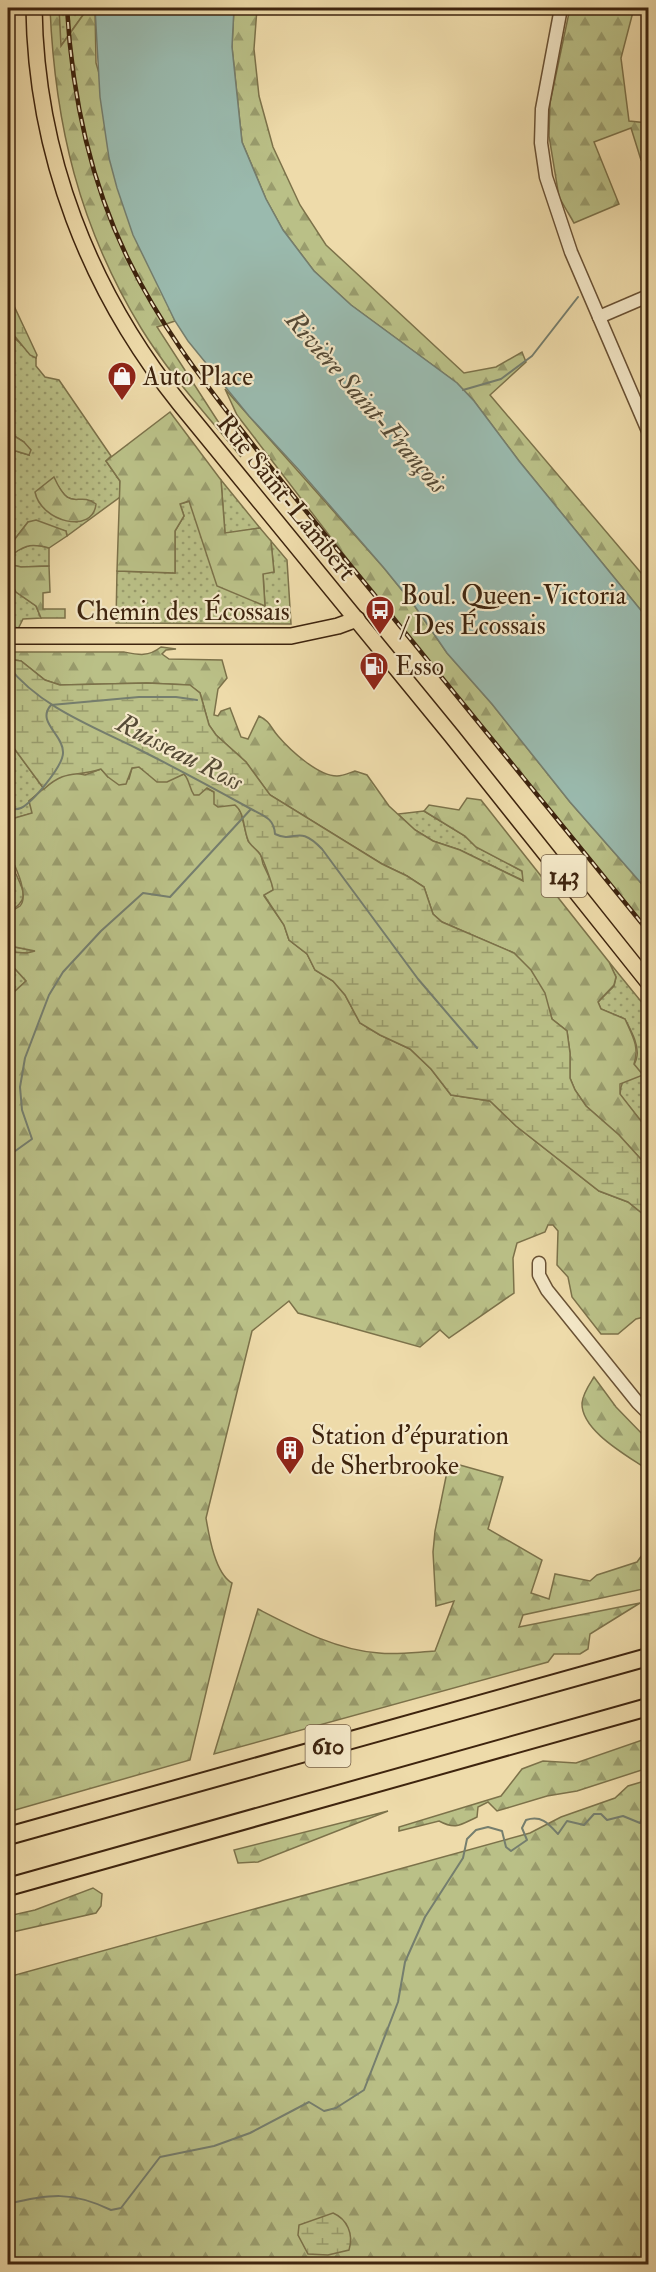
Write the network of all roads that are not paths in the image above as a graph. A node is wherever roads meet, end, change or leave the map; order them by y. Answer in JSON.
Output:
{"nodes":[{"id":1,"x":34,"y":8,"type":"edge"},
{"id":2,"x":561,"y":8,"type":"edge"},
{"id":3,"x":648,"y":296,"type":"edge"},
{"id":4,"x":599,"y":316,"type":"junction"},
{"id":5,"x":648,"y":431,"type":"edge"},
{"id":6,"x":357,"y":619,"type":"junction"},
{"id":7,"x":8,"y":636,"type":"edge"},
{"id":8,"x":648,"y":982,"type":"edge"},
{"id":9,"x":539,"y":1263,"type":"dead end"},
{"id":10,"x":648,"y":1413,"type":"edge"},
{"id":11,"x":648,"y":1657,"type":"edge"},
{"id":12,"x":648,"y":1707,"type":"edge"},
{"id":13,"x":8,"y":1836,"type":"edge"},
{"id":14,"x":8,"y":1887,"type":"edge"}],
"edges":[{"from":1,"to":6,"type":"main road","name":"Rue Saint-Lambert","number":"143"},
{"from":2,"to":4,"type":"street"},
{"from":3,"to":4,"type":"street"},
{"from":4,"to":5,"type":"street"},
{"from":6,"to":7,"type":"main road","name":"Chemin des Écossais"},
{"from":6,"to":8,"type":"main road","number":"143"},
{"from":9,"to":10,"type":"street"},
{"from":11,"to":13,"type":"highway","number":"610"},
{"from":12,"to":14,"type":"highway","number":"610"}]}
